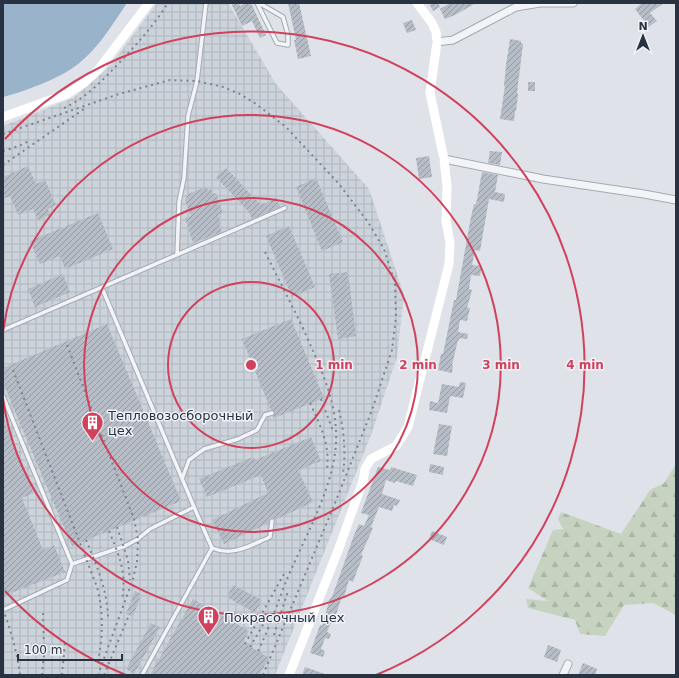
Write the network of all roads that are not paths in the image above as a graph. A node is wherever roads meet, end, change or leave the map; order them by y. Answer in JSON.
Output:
{"nodes":[{"id":1,"x":149,"y":3,"type":"edge"},
{"id":2,"x":206,"y":3,"type":"edge"},
{"id":3,"x":258,"y":3,"type":"edge"},
{"id":4,"x":417,"y":3,"type":"edge"},
{"id":5,"x":573,"y":3,"type":"edge"},
{"id":6,"x":436,"y":42,"type":"junction"},
{"id":7,"x":3,"y":117,"type":"edge"},
{"id":8,"x":444,"y":159,"type":"junction"},
{"id":9,"x":676,"y":200,"type":"edge"},
{"id":10,"x":285,"y":208,"type":"dead end"},
{"id":11,"x":177,"y":255,"type":"junction"},
{"id":12,"x":102,"y":288,"type":"junction"},
{"id":13,"x":3,"y":330,"type":"edge"},
{"id":14,"x":3,"y":396,"type":"edge"},
{"id":15,"x":272,"y":413,"type":"dead end"},
{"id":16,"x":182,"y":479,"type":"junction"},
{"id":17,"x":194,"y":507,"type":"junction"},
{"id":18,"x":272,"y":521,"type":"dead end"},
{"id":19,"x":212,"y":548,"type":"junction"},
{"id":20,"x":72,"y":564,"type":"junction"},
{"id":21,"x":3,"y":610,"type":"edge"},
{"id":22,"x":568,"y":664,"type":"dead end"},
{"id":23,"x":142,"y":675,"type":"edge"},
{"id":24,"x":288,"y":675,"type":"edge"},
{"id":25,"x":563,"y":675,"type":"edge"}],
"edges":[{"from":1,"to":7,"type":"street"},
{"from":2,"to":11,"type":"lane"},
{"from":3,"to":3,"type":"lane"},
{"from":4,"to":6,"type":"street"},
{"from":5,"to":6,"type":"street"},
{"from":6,"to":8,"type":"street"},
{"from":8,"to":9,"type":"street"},
{"from":8,"to":24,"type":"street"},
{"from":10,"to":11,"type":"lane"},
{"from":11,"to":12,"type":"lane"},
{"from":12,"to":13,"type":"lane"},
{"from":12,"to":16,"type":"lane"},
{"from":14,"to":20,"type":"lane"},
{"from":15,"to":16,"type":"lane"},
{"from":16,"to":17,"type":"lane"},
{"from":17,"to":19,"type":"lane"},
{"from":17,"to":20,"type":"lane"},
{"from":18,"to":19,"type":"lane"},
{"from":19,"to":23,"type":"lane"},
{"from":20,"to":21,"type":"lane"},
{"from":22,"to":25,"type":"street"}]}
